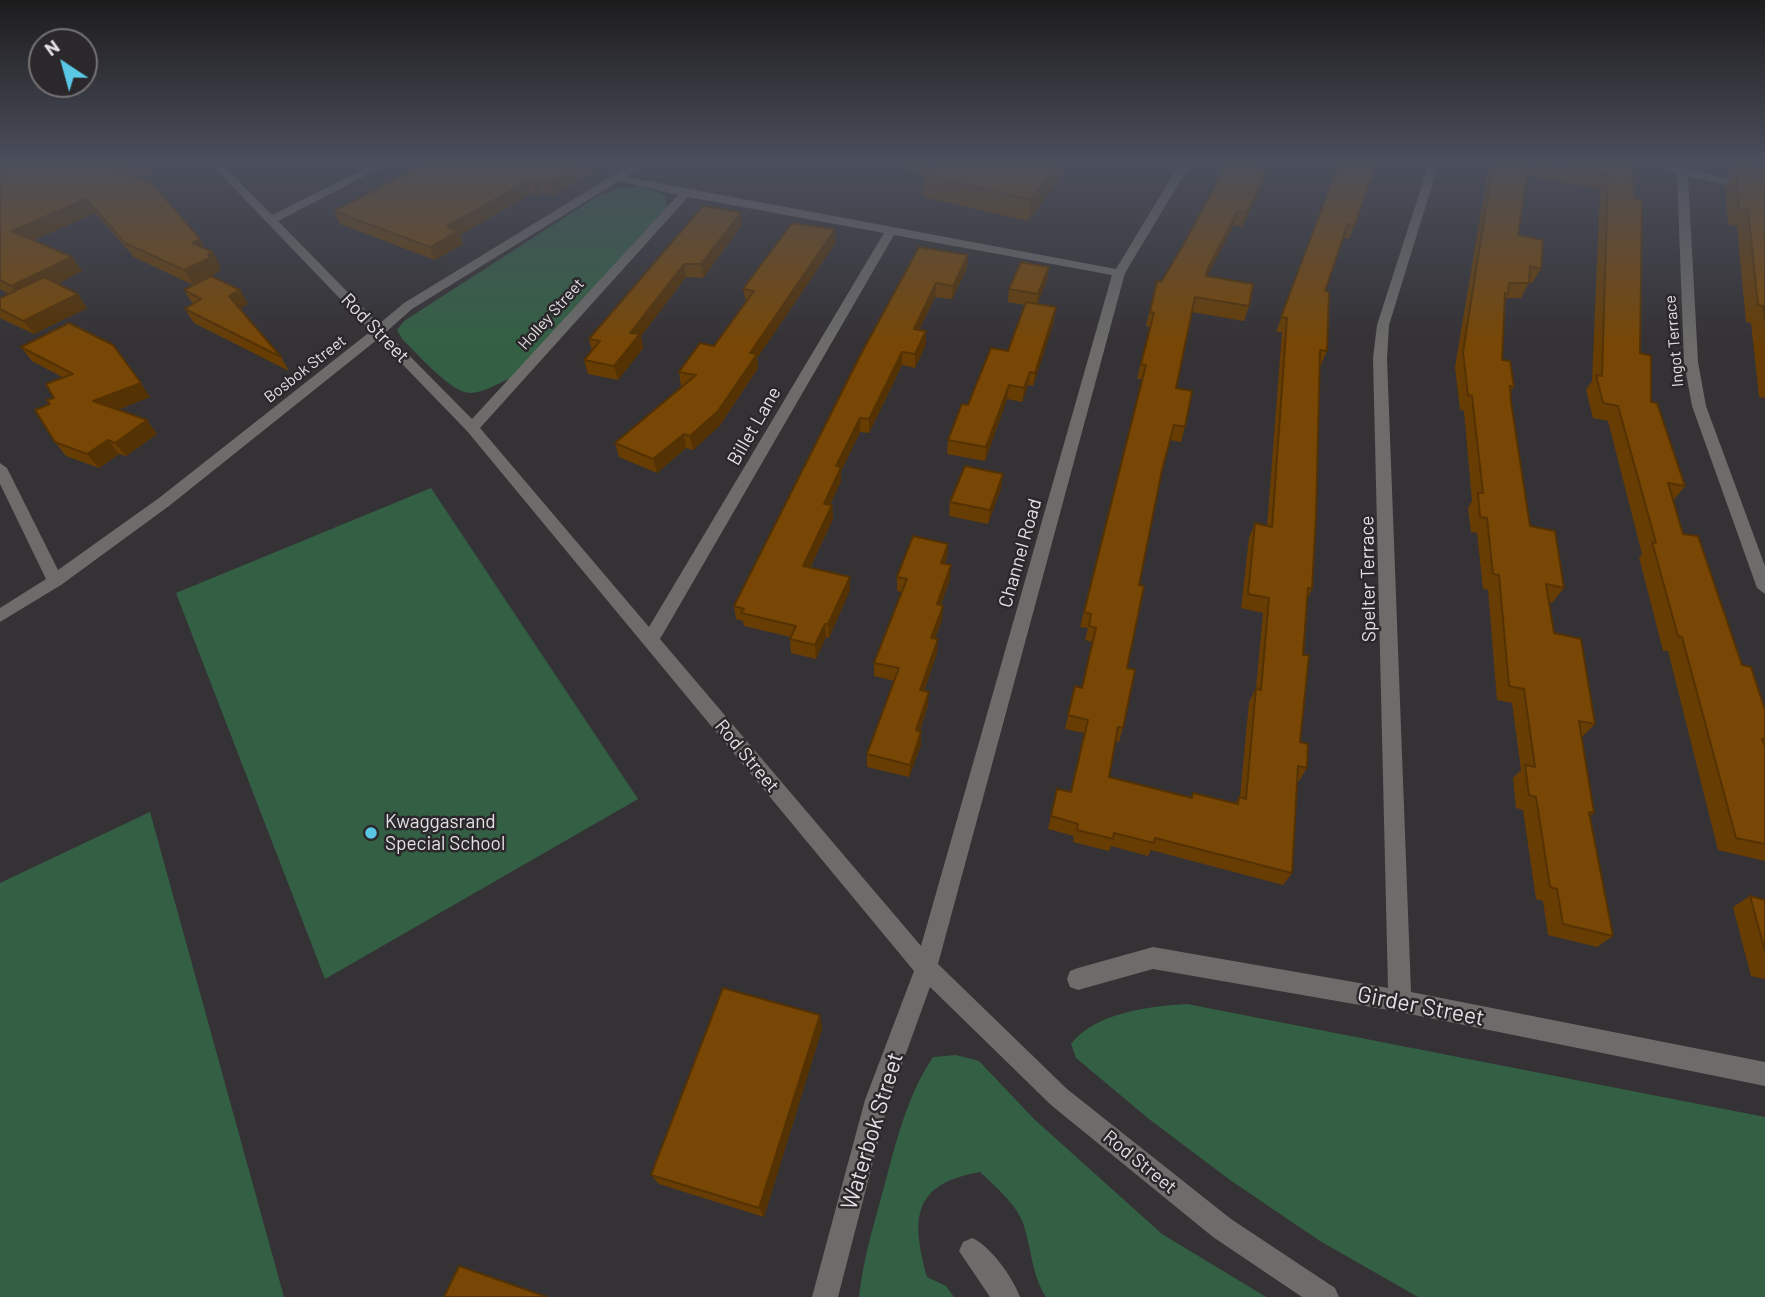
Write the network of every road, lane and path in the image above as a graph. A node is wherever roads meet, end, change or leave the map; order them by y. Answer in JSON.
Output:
{"nodes":[{"id":1,"x":272,"y":224,"type":"edge"},
{"id":2,"x":543,"y":224,"type":"edge"},
{"id":3,"x":657,"y":224,"type":"edge"},
{"id":4,"x":850,"y":224,"type":"edge"},
{"id":5,"x":1149,"y":224,"type":"edge"},
{"id":6,"x":1415,"y":224,"type":"edge"},
{"id":7,"x":1684,"y":224,"type":"edge"},
{"id":8,"x":891,"y":231,"type":"junction"},
{"id":9,"x":1119,"y":273,"type":"junction"},
{"id":10,"x":379,"y":332,"type":"junction"},
{"id":11,"x":472,"y":428,"type":"junction"},
{"id":12,"x":0,"y":468,"type":"edge"},
{"id":13,"x":55,"y":581,"type":"junction"},
{"id":14,"x":1765,"y":588,"type":"edge"},
{"id":15,"x":0,"y":616,"type":"edge"},
{"id":16,"x":650,"y":641,"type":"junction"},
{"id":17,"x":926,"y":968,"type":"junction"},
{"id":18,"x":1078,"y":979,"type":"dead end"},
{"id":19,"x":1400,"y":1001,"type":"junction"},
{"id":20,"x":1765,"y":1074,"type":"edge"},
{"id":21,"x":972,"y":1251,"type":"dead end"},
{"id":22,"x":825,"y":1297,"type":"edge"},
{"id":23,"x":1007,"y":1297,"type":"edge"},
{"id":24,"x":1326,"y":1297,"type":"edge"}],
"edges":[{"from":1,"to":10,"type":"street","name":"Rod Street"},
{"from":2,"to":10,"type":"street","name":"Bosbok Street"},
{"from":3,"to":11,"type":"street","name":"Holley Street"},
{"from":4,"to":8,"type":"street"},
{"from":5,"to":9,"type":"street","name":"Channel Road"},
{"from":6,"to":19,"type":"street","name":"Spelter Terrace"},
{"from":7,"to":14,"type":"street","name":"Ingot Terrace"},
{"from":8,"to":9,"type":"street"},
{"from":8,"to":16,"type":"street","name":"Billet Lane"},
{"from":9,"to":17,"type":"street","name":"Channel Road"},
{"from":10,"to":11,"type":"street","name":"Rod Street"},
{"from":10,"to":13,"type":"street","name":"Bosbok Street"},
{"from":11,"to":16,"type":"street","name":"Rod Street"},
{"from":12,"to":13,"type":"street"},
{"from":13,"to":15,"type":"street","name":"Bosbok Street"},
{"from":16,"to":17,"type":"street","name":"Rod Street"},
{"from":17,"to":22,"type":"street","name":"Waterbok Street"},
{"from":17,"to":24,"type":"street","name":"Rod Street"},
{"from":18,"to":19,"type":"street","name":"Girder Street"},
{"from":19,"to":20,"type":"street","name":"Girder Street"},
{"from":21,"to":23,"type":"street"}]}
